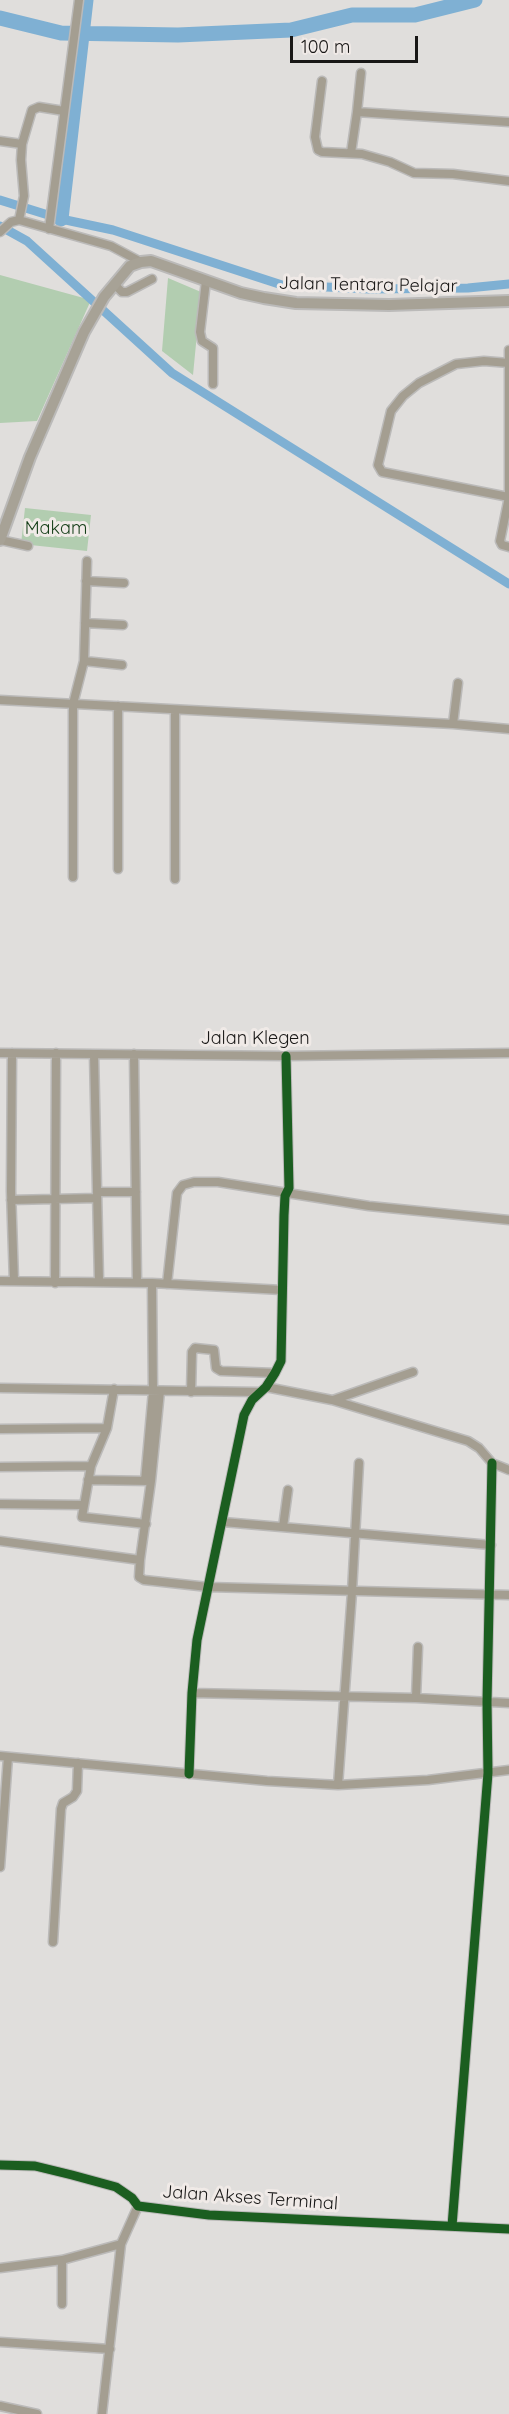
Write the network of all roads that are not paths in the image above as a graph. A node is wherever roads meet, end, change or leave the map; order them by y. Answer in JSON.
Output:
{"nodes":[{"id":1,"x":79,"y":0,"type":"edge"},
{"id":2,"x":361,"y":73,"type":"dead end"},
{"id":3,"x":322,"y":81,"type":"dead end"},
{"id":4,"x":64,"y":111,"type":"junction"},
{"id":5,"x":357,"y":112,"type":"junction"},
{"id":6,"x":509,"y":122,"type":"edge"},
{"id":7,"x":0,"y":141,"type":"edge"},
{"id":8,"x":22,"y":144,"type":"junction"},
{"id":9,"x":351,"y":153,"type":"junction"},
{"id":10,"x":509,"y":181,"type":"edge"},
{"id":11,"x":21,"y":214,"type":"junction"},
{"id":12,"x":51,"y":223,"type":"junction"},
{"id":13,"x":0,"y":232,"type":"edge"},
{"id":14,"x":141,"y":262,"type":"junction"},
{"id":15,"x":152,"y":279,"type":"dead end"},
{"id":16,"x":206,"y":281,"type":"junction"},
{"id":17,"x":114,"y":284,"type":"junction"},
{"id":18,"x":509,"y":301,"type":"edge"},
{"id":19,"x":509,"y":350,"type":"edge"},
{"id":20,"x":508,"y":363,"type":"edge"},
{"id":21,"x":213,"y":384,"type":"dead end"},
{"id":22,"x":509,"y":434,"type":"edge"},
{"id":23,"x":509,"y":497,"type":"edge"},
{"id":24,"x":0,"y":540,"type":"edge"},
{"id":25,"x":28,"y":546,"type":"dead end"},
{"id":26,"x":509,"y":547,"type":"edge"},
{"id":27,"x":87,"y":561,"type":"dead end"},
{"id":28,"x":86,"y":581,"type":"junction"},
{"id":29,"x":124,"y":584,"type":"dead end"},
{"id":30,"x":85,"y":623,"type":"junction"},
{"id":31,"x":123,"y":625,"type":"dead end"},
{"id":32,"x":84,"y":661,"type":"junction"},
{"id":33,"x":122,"y":665,"type":"dead end"},
{"id":34,"x":458,"y":683,"type":"dead end"},
{"id":35,"x":0,"y":700,"type":"edge"},
{"id":36,"x":73,"y":704,"type":"junction"},
{"id":37,"x":118,"y":706,"type":"junction"},
{"id":38,"x":175,"y":710,"type":"junction"},
{"id":39,"x":453,"y":724,"type":"junction"},
{"id":40,"x":509,"y":729,"type":"edge"},
{"id":41,"x":118,"y":869,"type":"dead end"},
{"id":42,"x":74,"y":877,"type":"dead end"},
{"id":43,"x":175,"y":879,"type":"dead end"},
{"id":44,"x":0,"y":1053,"type":"edge"},
{"id":45,"x":12,"y":1053,"type":"junction"},
{"id":46,"x":56,"y":1053,"type":"junction"},
{"id":47,"x":509,"y":1053,"type":"edge"},
{"id":48,"x":94,"y":1054,"type":"junction"},
{"id":49,"x":134,"y":1054,"type":"junction"},
{"id":50,"x":286,"y":1056,"type":"junction"},
{"id":51,"x":0,"y":1191,"type":"edge"},
{"id":52,"x":136,"y":1192,"type":"junction"},
{"id":53,"x":287,"y":1193,"type":"junction"},
{"id":54,"x":97,"y":1195,"type":"junction"},
{"id":55,"x":11,"y":1196,"type":"junction"},
{"id":56,"x":54,"y":1200,"type":"junction"},
{"id":57,"x":509,"y":1220,"type":"edge"},
{"id":58,"x":0,"y":1281,"type":"edge"},
{"id":59,"x":14,"y":1281,"type":"junction"},
{"id":60,"x":99,"y":1281,"type":"junction"},
{"id":61,"x":55,"y":1282,"type":"junction"},
{"id":62,"x":137,"y":1283,"type":"junction"},
{"id":63,"x":152,"y":1283,"type":"junction"},
{"id":64,"x":167,"y":1284,"type":"junction"},
{"id":65,"x":282,"y":1290,"type":"junction"},
{"id":66,"x":413,"y":1372,"type":"dead end"},
{"id":67,"x":275,"y":1373,"type":"junction"},
{"id":68,"x":0,"y":1388,"type":"edge"},
{"id":69,"x":114,"y":1389,"type":"junction"},
{"id":70,"x":262,"y":1389,"type":"junction"},
{"id":71,"x":157,"y":1391,"type":"junction"},
{"id":72,"x":191,"y":1392,"type":"junction"},
{"id":73,"x":332,"y":1400,"type":"junction"},
{"id":74,"x":107,"y":1428,"type":"junction"},
{"id":75,"x":0,"y":1429,"type":"edge"},
{"id":76,"x":358,"y":1463,"type":"dead end"},
{"id":77,"x":492,"y":1463,"type":"junction"},
{"id":78,"x":0,"y":1467,"type":"edge"},
{"id":79,"x":91,"y":1467,"type":"junction"},
{"id":80,"x":509,"y":1470,"type":"edge"},
{"id":81,"x":88,"y":1480,"type":"junction"},
{"id":82,"x":148,"y":1481,"type":"junction"},
{"id":83,"x":288,"y":1490,"type":"dead end"},
{"id":84,"x":0,"y":1504,"type":"edge"},
{"id":85,"x":83,"y":1505,"type":"junction"},
{"id":86,"x":223,"y":1522,"type":"junction"},
{"id":87,"x":146,"y":1524,"type":"junction"},
{"id":88,"x":283,"y":1527,"type":"junction"},
{"id":89,"x":354,"y":1534,"type":"junction"},
{"id":90,"x":0,"y":1541,"type":"edge"},
{"id":91,"x":491,"y":1545,"type":"junction"},
{"id":92,"x":140,"y":1560,"type":"junction"},
{"id":93,"x":208,"y":1587,"type":"junction"},
{"id":94,"x":352,"y":1592,"type":"junction"},
{"id":95,"x":489,"y":1595,"type":"junction"},
{"id":96,"x":509,"y":1595,"type":"edge"},
{"id":97,"x":418,"y":1647,"type":"dead end"},
{"id":98,"x":192,"y":1693,"type":"junction"},
{"id":99,"x":344,"y":1696,"type":"junction"},
{"id":100,"x":416,"y":1698,"type":"junction"},
{"id":101,"x":487,"y":1702,"type":"junction"},
{"id":102,"x":509,"y":1703,"type":"edge"},
{"id":103,"x":4,"y":1756,"type":"edge"},
{"id":104,"x":78,"y":1763,"type":"junction"},
{"id":105,"x":509,"y":1770,"type":"edge"},
{"id":106,"x":488,"y":1773,"type":"junction"},
{"id":107,"x":189,"y":1774,"type":"junction"},
{"id":108,"x":338,"y":1785,"type":"junction"},
{"id":109,"x":0,"y":1867,"type":"edge"},
{"id":110,"x":53,"y":1942,"type":"dead end"},
{"id":111,"x":0,"y":2165,"type":"edge"},
{"id":112,"x":138,"y":2206,"type":"junction"},
{"id":113,"x":452,"y":2226,"type":"junction"},
{"id":114,"x":509,"y":2229,"type":"edge"},
{"id":115,"x":121,"y":2244,"type":"junction"},
{"id":116,"x":62,"y":2260,"type":"junction"},
{"id":117,"x":0,"y":2268,"type":"edge"},
{"id":118,"x":62,"y":2304,"type":"dead end"},
{"id":119,"x":0,"y":2342,"type":"edge"},
{"id":120,"x":110,"y":2349,"type":"junction"},
{"id":121,"x":0,"y":2406,"type":"edge"},
{"id":122,"x":12,"y":2412,"type":"edge"},
{"id":123,"x":37,"y":2414,"type":"edge"},
{"id":124,"x":102,"y":2414,"type":"edge"}],
"edges":[{"from":1,"to":4,"type":"street"},
{"from":2,"to":5,"type":"street"},
{"from":3,"to":9,"type":"street"},
{"from":4,"to":8,"type":"street"},
{"from":4,"to":12,"type":"street"},
{"from":5,"to":6,"type":"street"},
{"from":5,"to":9,"type":"street"},
{"from":7,"to":8,"type":"street"},
{"from":8,"to":11,"type":"street"},
{"from":9,"to":10,"type":"street"},
{"from":11,"to":12,"type":"street"},
{"from":11,"to":13,"type":"street"},
{"from":12,"to":14,"type":"street"},
{"from":14,"to":16,"type":"main road","name":"Jalan Tentara Pelajar"},
{"from":14,"to":17,"type":"main road"},
{"from":15,"to":17,"type":"street"},
{"from":16,"to":18,"type":"main road","name":"Jalan Tentara Pelajar"},
{"from":16,"to":21,"type":"street"},
{"from":17,"to":24,"type":"main road"},
{"from":19,"to":20,"type":"street"},
{"from":20,"to":22,"type":"street"},
{"from":20,"to":23,"type":"street"},
{"from":22,"to":23,"type":"street"},
{"from":23,"to":26,"type":"street"},
{"from":24,"to":25,"type":"street"},
{"from":27,"to":28,"type":"street"},
{"from":28,"to":29,"type":"street"},
{"from":28,"to":30,"type":"street"},
{"from":30,"to":31,"type":"street"},
{"from":30,"to":32,"type":"street"},
{"from":32,"to":33,"type":"street"},
{"from":32,"to":36,"type":"street"},
{"from":34,"to":39,"type":"street"},
{"from":35,"to":36,"type":"street"},
{"from":36,"to":37,"type":"street"},
{"from":36,"to":42,"type":"street"},
{"from":37,"to":38,"type":"street"},
{"from":37,"to":41,"type":"street"},
{"from":38,"to":39,"type":"street"},
{"from":38,"to":43,"type":"street"},
{"from":39,"to":40,"type":"street"},
{"from":44,"to":45,"type":"street","name":"Jalan Klegen"},
{"from":45,"to":46,"type":"street","name":"Jalan Klegen"},
{"from":45,"to":55,"type":"street"},
{"from":46,"to":48,"type":"street","name":"Jalan Klegen"},
{"from":46,"to":56,"type":"street"},
{"from":47,"to":50,"type":"street","name":"Jalan Klegen"},
{"from":48,"to":49,"type":"street","name":"Jalan Klegen"},
{"from":48,"to":54,"type":"street"},
{"from":49,"to":50,"type":"street","name":"Jalan Klegen"},
{"from":49,"to":52,"type":"street"},
{"from":50,"to":53,"type":"street"},
{"from":51,"to":55,"type":"street"},
{"from":52,"to":54,"type":"street"},
{"from":52,"to":62,"type":"street"},
{"from":53,"to":57,"type":"street"},
{"from":53,"to":64,"type":"street"},
{"from":53,"to":65,"type":"street"},
{"from":54,"to":56,"type":"street"},
{"from":54,"to":60,"type":"street"},
{"from":55,"to":56,"type":"street"},
{"from":55,"to":59,"type":"street"},
{"from":56,"to":61,"type":"street"},
{"from":58,"to":59,"type":"street"},
{"from":59,"to":61,"type":"street"},
{"from":60,"to":61,"type":"street"},
{"from":60,"to":62,"type":"street"},
{"from":62,"to":63,"type":"street"},
{"from":63,"to":64,"type":"street"},
{"from":63,"to":71,"type":"street"},
{"from":64,"to":65,"type":"street"},
{"from":65,"to":67,"type":"street"},
{"from":66,"to":73,"type":"street"},
{"from":67,"to":70,"type":"street"},
{"from":67,"to":72,"type":"street"},
{"from":68,"to":69,"type":"street"},
{"from":69,"to":71,"type":"street"},
{"from":69,"to":74,"type":"street"},
{"from":70,"to":72,"type":"street"},
{"from":70,"to":73,"type":"street"},
{"from":70,"to":86,"type":"street"},
{"from":71,"to":72,"type":"street"},
{"from":71,"to":82,"type":"street"},
{"from":73,"to":77,"type":"street"},
{"from":74,"to":75,"type":"street"},
{"from":74,"to":79,"type":"street"},
{"from":76,"to":89,"type":"street"},
{"from":77,"to":80,"type":"street"},
{"from":77,"to":91,"type":"street"},
{"from":78,"to":79,"type":"street"},
{"from":79,"to":81,"type":"street"},
{"from":81,"to":82,"type":"street"},
{"from":81,"to":85,"type":"street"},
{"from":82,"to":87,"type":"street"},
{"from":83,"to":88,"type":"street"},
{"from":84,"to":85,"type":"street"},
{"from":85,"to":87,"type":"street"},
{"from":86,"to":88,"type":"street"},
{"from":86,"to":93,"type":"street"},
{"from":87,"to":92,"type":"street"},
{"from":88,"to":89,"type":"street"},
{"from":89,"to":91,"type":"street"},
{"from":89,"to":94,"type":"street"},
{"from":90,"to":92,"type":"street"},
{"from":91,"to":95,"type":"street"},
{"from":92,"to":93,"type":"street"},
{"from":93,"to":94,"type":"street"},
{"from":93,"to":98,"type":"street"},
{"from":94,"to":95,"type":"street"},
{"from":94,"to":99,"type":"street"},
{"from":95,"to":96,"type":"street"},
{"from":95,"to":101,"type":"street"},
{"from":97,"to":100,"type":"street"},
{"from":98,"to":99,"type":"street"},
{"from":98,"to":107,"type":"street"},
{"from":99,"to":100,"type":"street"},
{"from":99,"to":108,"type":"street"},
{"from":100,"to":101,"type":"street"},
{"from":101,"to":102,"type":"street"},
{"from":101,"to":106,"type":"street"},
{"from":103,"to":104,"type":"street"},
{"from":103,"to":109,"type":"street"},
{"from":104,"to":107,"type":"street"},
{"from":104,"to":110,"type":"street"},
{"from":105,"to":106,"type":"street"},
{"from":106,"to":108,"type":"street"},
{"from":106,"to":113,"type":"street"},
{"from":107,"to":108,"type":"street"},
{"from":111,"to":112,"type":"street","name":"Jalan Akses Terminal"},
{"from":112,"to":113,"type":"street","name":"Jalan Akses Terminal"},
{"from":112,"to":115,"type":"street"},
{"from":113,"to":114,"type":"street","name":"Jalan Akses Terminal"},
{"from":115,"to":116,"type":"street"},
{"from":115,"to":120,"type":"street"},
{"from":116,"to":117,"type":"street"},
{"from":116,"to":118,"type":"street"},
{"from":119,"to":120,"type":"street"},
{"from":120,"to":124,"type":"street"},
{"from":121,"to":122,"type":"street"},
{"from":122,"to":123,"type":"street"}]}
